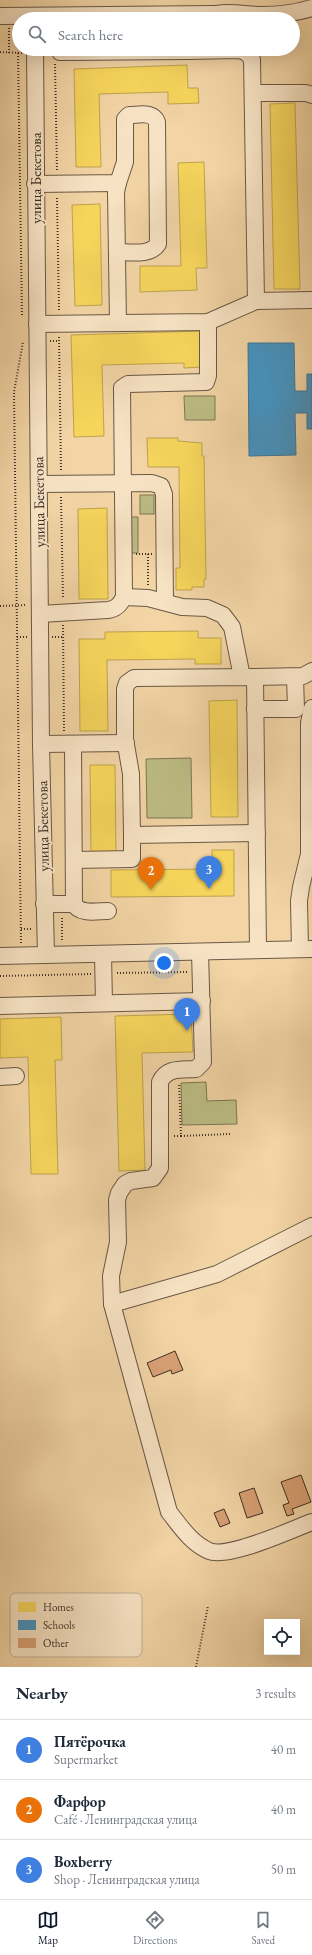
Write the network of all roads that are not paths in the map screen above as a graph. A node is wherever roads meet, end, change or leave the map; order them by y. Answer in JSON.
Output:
{"nodes":[{"id":1,"x":233,"y":6,"type":"edge"},
{"id":2,"x":312,"y":8,"type":"edge"},
{"id":3,"x":220,"y":12,"type":"edge"},
{"id":4,"x":252,"y":12,"type":"edge"},
{"id":5,"x":297,"y":12,"type":"edge"},
{"id":6,"x":35,"y":56,"type":"edge"},
{"id":7,"x":251,"y":56,"type":"edge"},
{"id":8,"x":253,"y":93,"type":"junction"},
{"id":9,"x":312,"y":95,"type":"edge"},
{"id":10,"x":118,"y":183,"type":"junction"},
{"id":11,"x":35,"y":184,"type":"junction"},
{"id":12,"x":117,"y":252,"type":"junction"},
{"id":13,"x":312,"y":300,"type":"edge"},
{"id":14,"x":256,"y":301,"type":"junction"},
{"id":15,"x":30,"y":321,"type":"junction"},
{"id":16,"x":118,"y":322,"type":"junction"},
{"id":17,"x":208,"y":322,"type":"junction"},
{"id":18,"x":122,"y":483,"type":"junction"},
{"id":19,"x":39,"y":484,"type":"junction"},
{"id":20,"x":124,"y":597,"type":"junction"},
{"id":21,"x":165,"y":602,"type":"junction"},
{"id":22,"x":40,"y":610,"type":"junction"},
{"id":23,"x":312,"y":671,"type":"edge"},
{"id":24,"x":295,"y":676,"type":"junction"},
{"id":25,"x":248,"y":677,"type":"junction"},
{"id":26,"x":296,"y":708,"type":"junction"},
{"id":27,"x":255,"y":709,"type":"junction"},
{"id":28,"x":310,"y":715,"type":"edge"},
{"id":29,"x":126,"y":743,"type":"junction"},
{"id":30,"x":41,"y":744,"type":"junction"},
{"id":31,"x":69,"y":744,"type":"junction"},
{"id":32,"x":257,"y":833,"type":"junction"},
{"id":33,"x":132,"y":835,"type":"junction"},
{"id":34,"x":74,"y":860,"type":"junction"},
{"id":35,"x":44,"y":904,"type":"junction"},
{"id":36,"x":74,"y":904,"type":"junction"},
{"id":37,"x":108,"y":910,"type":"dead end"},
{"id":38,"x":306,"y":949,"type":"edge"},
{"id":39,"x":258,"y":950,"type":"junction"},
{"id":40,"x":200,"y":952,"type":"junction"},
{"id":41,"x":103,"y":954,"type":"junction"},
{"id":42,"x":46,"y":955,"type":"junction"},
{"id":43,"x":0,"y":956,"type":"edge"},
{"id":44,"x":202,"y":1001,"type":"junction"},
{"id":45,"x":104,"y":1003,"type":"junction"},
{"id":46,"x":0,"y":1006,"type":"edge"},
{"id":47,"x":312,"y":1226,"type":"edge"},
{"id":48,"x":112,"y":1304,"type":"junction"},
{"id":49,"x":312,"y":1522,"type":"edge"}],
"edges":[{"from":1,"to":3,"type":"street"},
{"from":1,"to":4,"type":"street"},
{"from":2,"to":5,"type":"street"},
{"from":6,"to":11,"type":"street","name":"улица Бекетова"},
{"from":7,"to":8,"type":"street"},
{"from":8,"to":9,"type":"street"},
{"from":8,"to":14,"type":"street"},
{"from":10,"to":11,"type":"street"},
{"from":10,"to":12,"type":"street"},
{"from":10,"to":12,"type":"street"},
{"from":11,"to":15,"type":"street","name":"улица Бекетова"},
{"from":12,"to":16,"type":"street"},
{"from":13,"to":14,"type":"street"},
{"from":14,"to":17,"type":"street"},
{"from":15,"to":16,"type":"street"},
{"from":15,"to":19,"type":"street","name":"улица Бекетова"},
{"from":16,"to":17,"type":"street"},
{"from":17,"to":18,"type":"street"},
{"from":18,"to":19,"type":"street"},
{"from":18,"to":20,"type":"street"},
{"from":18,"to":21,"type":"street"},
{"from":19,"to":22,"type":"street","name":"улица Бекетова"},
{"from":20,"to":21,"type":"street"},
{"from":20,"to":22,"type":"street"},
{"from":21,"to":25,"type":"street"},
{"from":22,"to":30,"type":"street","name":"улица Бекетова"},
{"from":23,"to":24,"type":"street"},
{"from":24,"to":25,"type":"street"},
{"from":24,"to":26,"type":"street"},
{"from":25,"to":27,"type":"street"},
{"from":25,"to":29,"type":"street"},
{"from":26,"to":27,"type":"street"},
{"from":26,"to":28,"type":"street"},
{"from":27,"to":32,"type":"street"},
{"from":28,"to":38,"type":"street"},
{"from":29,"to":31,"type":"street"},
{"from":29,"to":33,"type":"street"},
{"from":30,"to":31,"type":"street"},
{"from":30,"to":35,"type":"street","name":"улица Бекетова"},
{"from":31,"to":34,"type":"street"},
{"from":32,"to":33,"type":"street"},
{"from":32,"to":39,"type":"street"},
{"from":33,"to":34,"type":"street"},
{"from":34,"to":36,"type":"street"},
{"from":35,"to":36,"type":"street"},
{"from":35,"to":42,"type":"street","name":"улица Бекетова"},
{"from":36,"to":37,"type":"street"},
{"from":38,"to":39,"type":"street"},
{"from":39,"to":40,"type":"street"},
{"from":40,"to":41,"type":"street"},
{"from":40,"to":44,"type":"street"},
{"from":41,"to":42,"type":"street"},
{"from":41,"to":45,"type":"street"},
{"from":42,"to":43,"type":"street"},
{"from":44,"to":45,"type":"street"},
{"from":44,"to":48,"type":"street"},
{"from":45,"to":46,"type":"street"},
{"from":47,"to":48,"type":"street"},
{"from":48,"to":49,"type":"street"}]}
